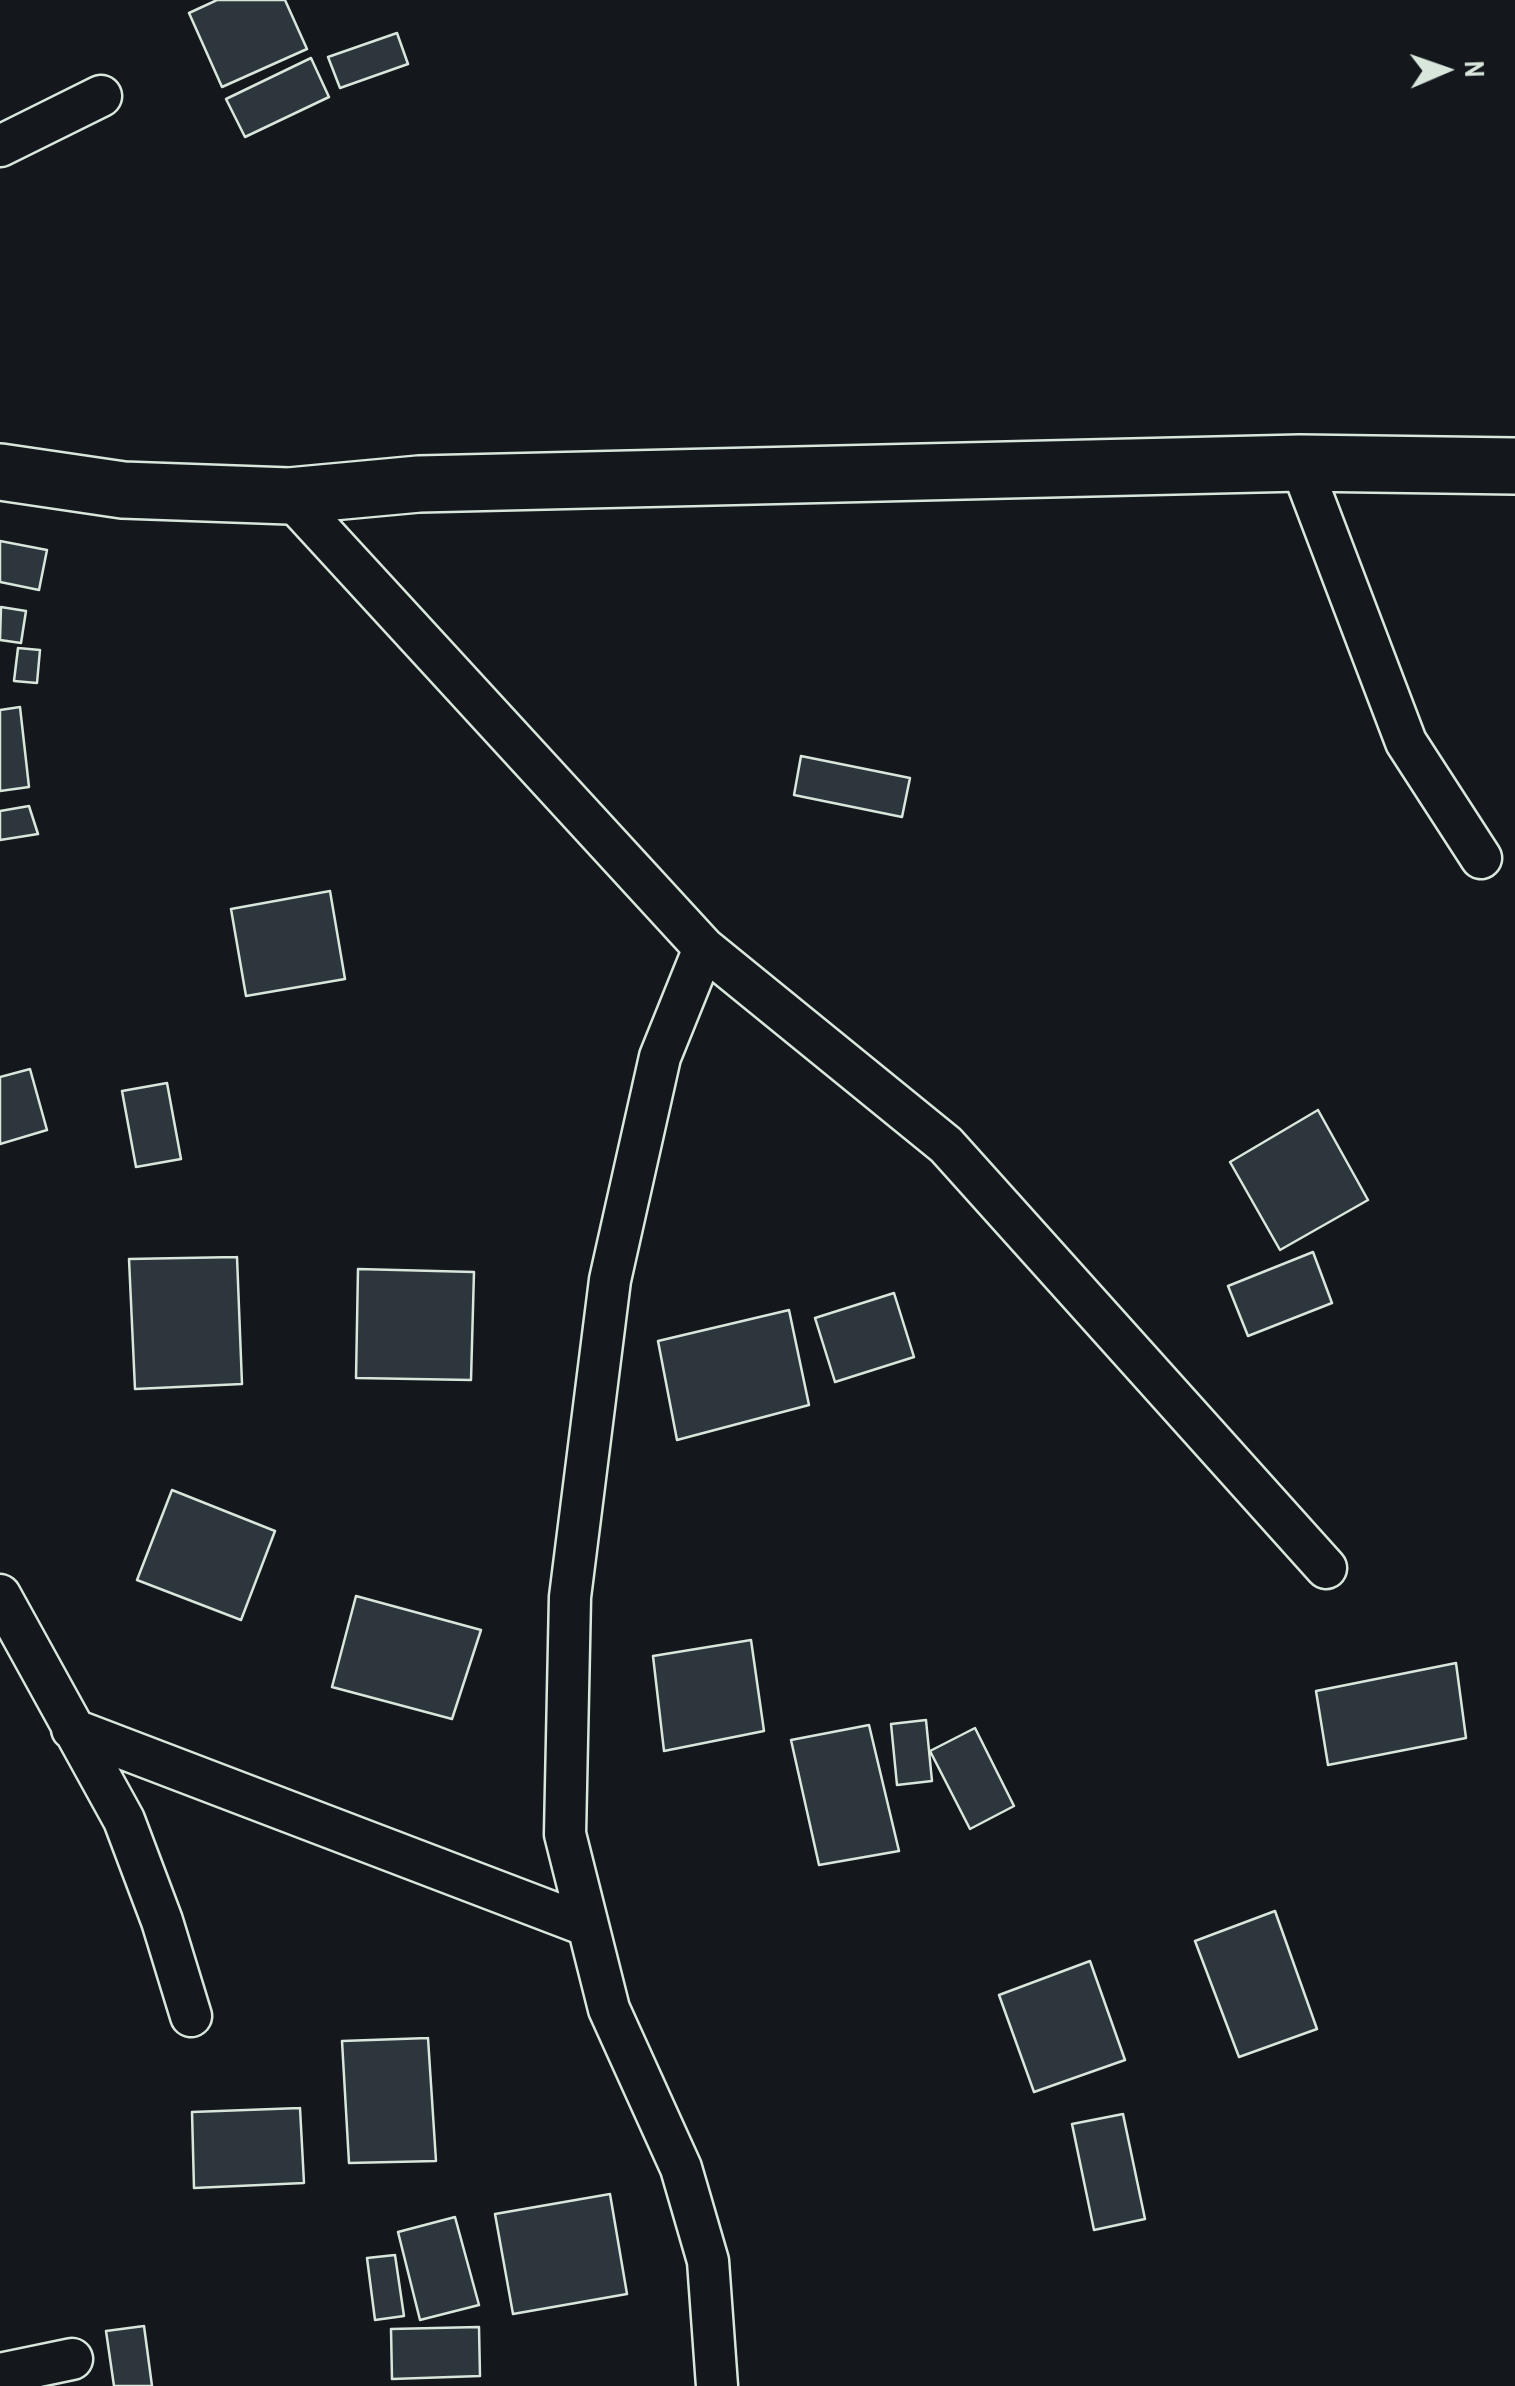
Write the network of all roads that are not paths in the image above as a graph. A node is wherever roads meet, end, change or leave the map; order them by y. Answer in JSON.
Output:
{"nodes":[{"id":1,"x":101,"y":96,"type":"dead end"},
{"id":2,"x":0,"y":146,"type":"edge"},
{"id":3,"x":1300,"y":463,"type":"junction"},
{"id":4,"x":1515,"y":466,"type":"edge"},
{"id":5,"x":0,"y":472,"type":"edge"},
{"id":6,"x":289,"y":496,"type":"junction"},
{"id":7,"x":1481,"y":858,"type":"dead end"},
{"id":8,"x":704,"y":948,"type":"junction"},
{"id":9,"x":1326,"y":1568,"type":"dead end"},
{"id":10,"x":0,"y":1595,"type":"edge"},
{"id":11,"x":72,"y":1729,"type":"junction"},
{"id":12,"x":588,"y":1926,"type":"junction"},
{"id":13,"x":190,"y":2016,"type":"dead end"},
{"id":14,"x":72,"y":2359,"type":"dead end"},
{"id":15,"x":0,"y":2374,"type":"edge"},
{"id":16,"x":717,"y":2386,"type":"edge"}],
"edges":[{"from":1,"to":2,"type":"street"},
{"from":3,"to":4,"type":"main road"},
{"from":3,"to":6,"type":"main road"},
{"from":3,"to":7,"type":"street"},
{"from":5,"to":6,"type":"main road"},
{"from":6,"to":8,"type":"street"},
{"from":8,"to":9,"type":"street"},
{"from":8,"to":12,"type":"street"},
{"from":10,"to":11,"type":"street"},
{"from":11,"to":12,"type":"street"},
{"from":11,"to":13,"type":"street"},
{"from":12,"to":16,"type":"street"},
{"from":14,"to":15,"type":"street"}]}
